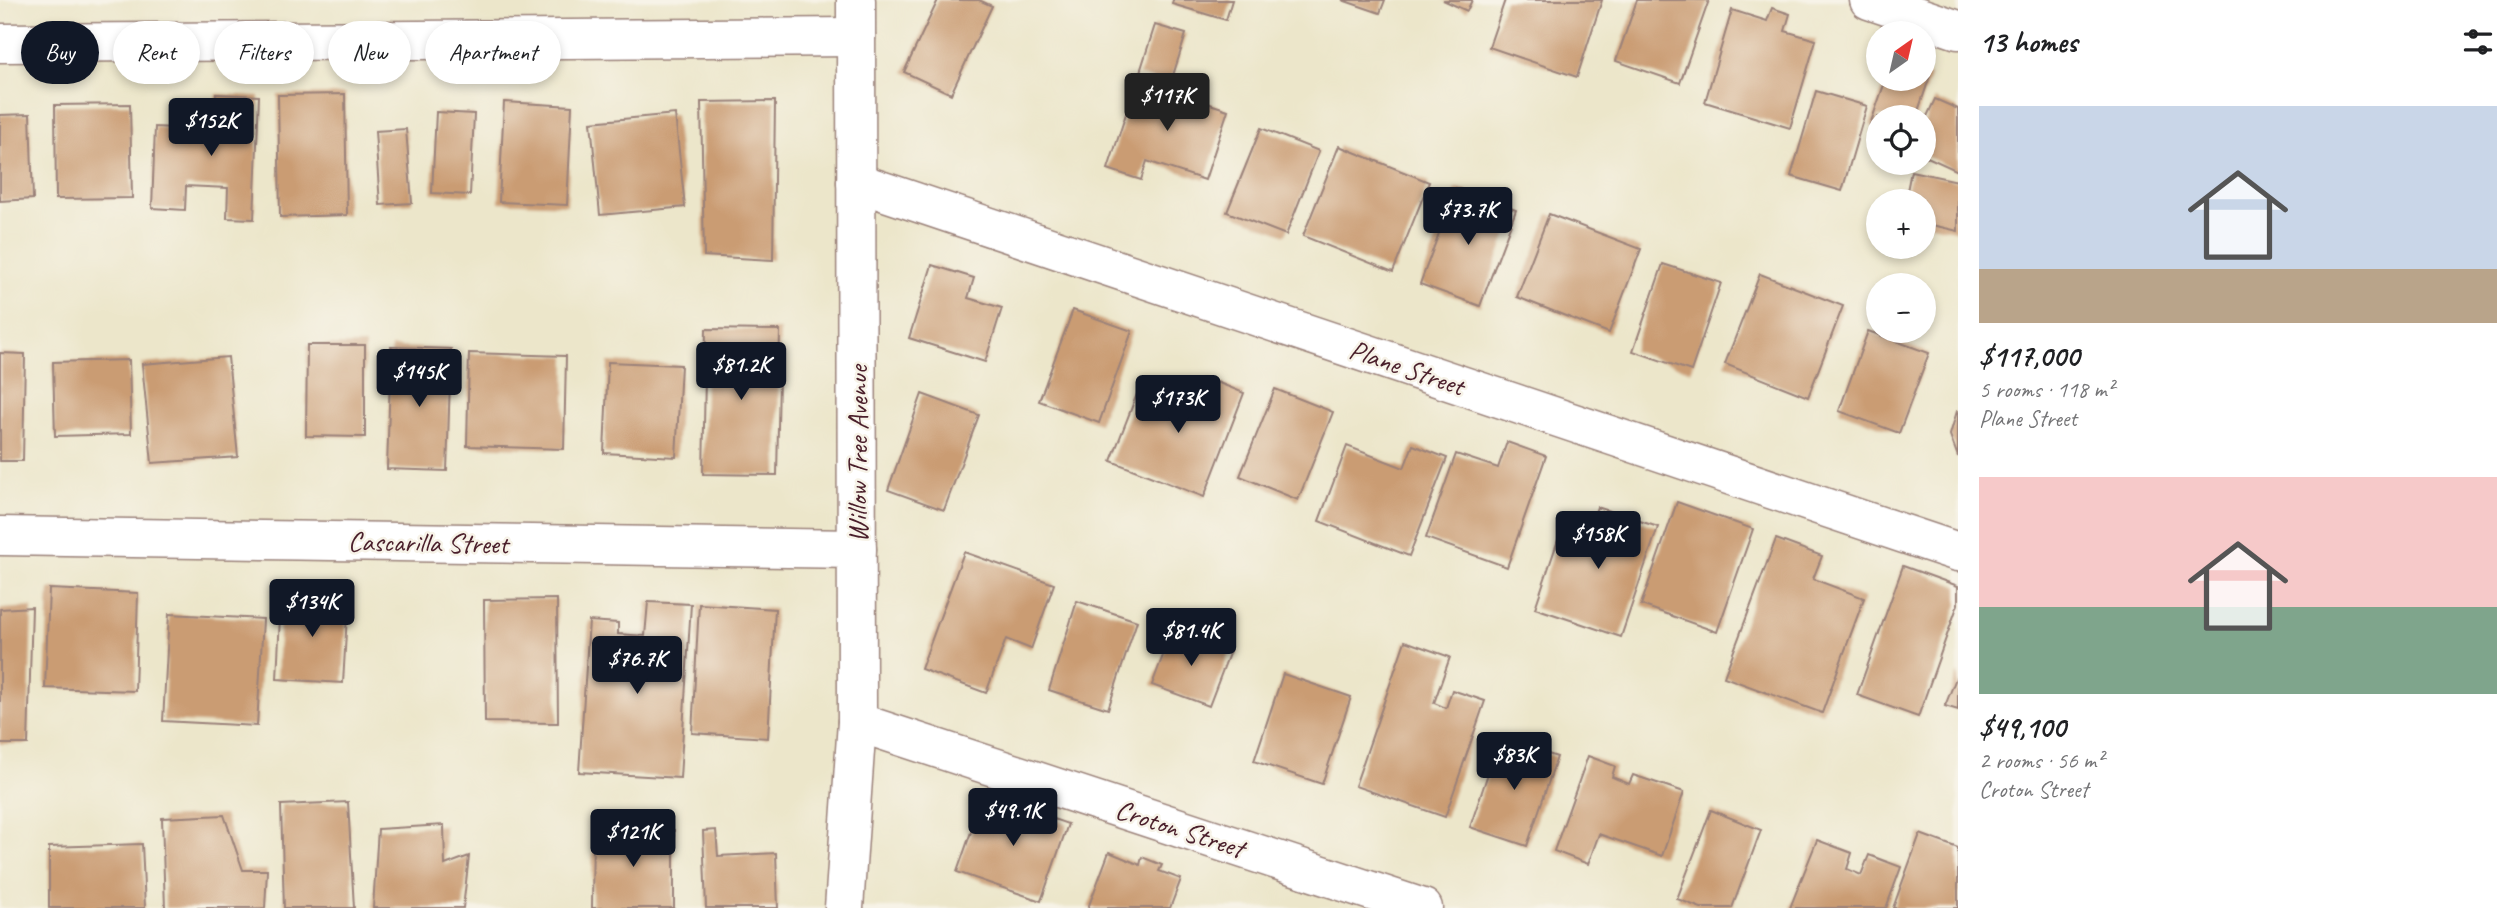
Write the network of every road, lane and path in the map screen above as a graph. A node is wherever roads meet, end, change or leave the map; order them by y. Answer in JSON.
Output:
{"nodes":[{"id":1,"x":1869,"y":0,"type":"edge"},
{"id":2,"x":856,"y":18,"type":"edge"},
{"id":3,"x":1958,"y":30,"type":"edge"},
{"id":4,"x":0,"y":43,"type":"edge"},
{"id":5,"x":856,"y":181,"type":"junction"},
{"id":6,"x":0,"y":536,"type":"edge"},
{"id":7,"x":857,"y":549,"type":"junction"},
{"id":8,"x":1958,"y":552,"type":"edge"},
{"id":9,"x":857,"y":722,"type":"junction"},
{"id":10,"x":844,"y":908,"type":"edge"},
{"id":11,"x":1423,"y":908,"type":"edge"}],
"edges":[{"from":1,"to":3,"type":"street"},
{"from":2,"to":4,"type":"street"},
{"from":2,"to":5,"type":"street","name":"Willow Tree Avenue"},
{"from":5,"to":7,"type":"street","name":"Willow Tree Avenue"},
{"from":5,"to":8,"type":"street","name":"Plane Street"},
{"from":6,"to":7,"type":"street","name":"Cascarilla Street"},
{"from":7,"to":9,"type":"street","name":"Willow Tree Avenue"},
{"from":9,"to":10,"type":"street","name":"Willow Tree Avenue"},
{"from":9,"to":11,"type":"street","name":"Croton Street"}]}
